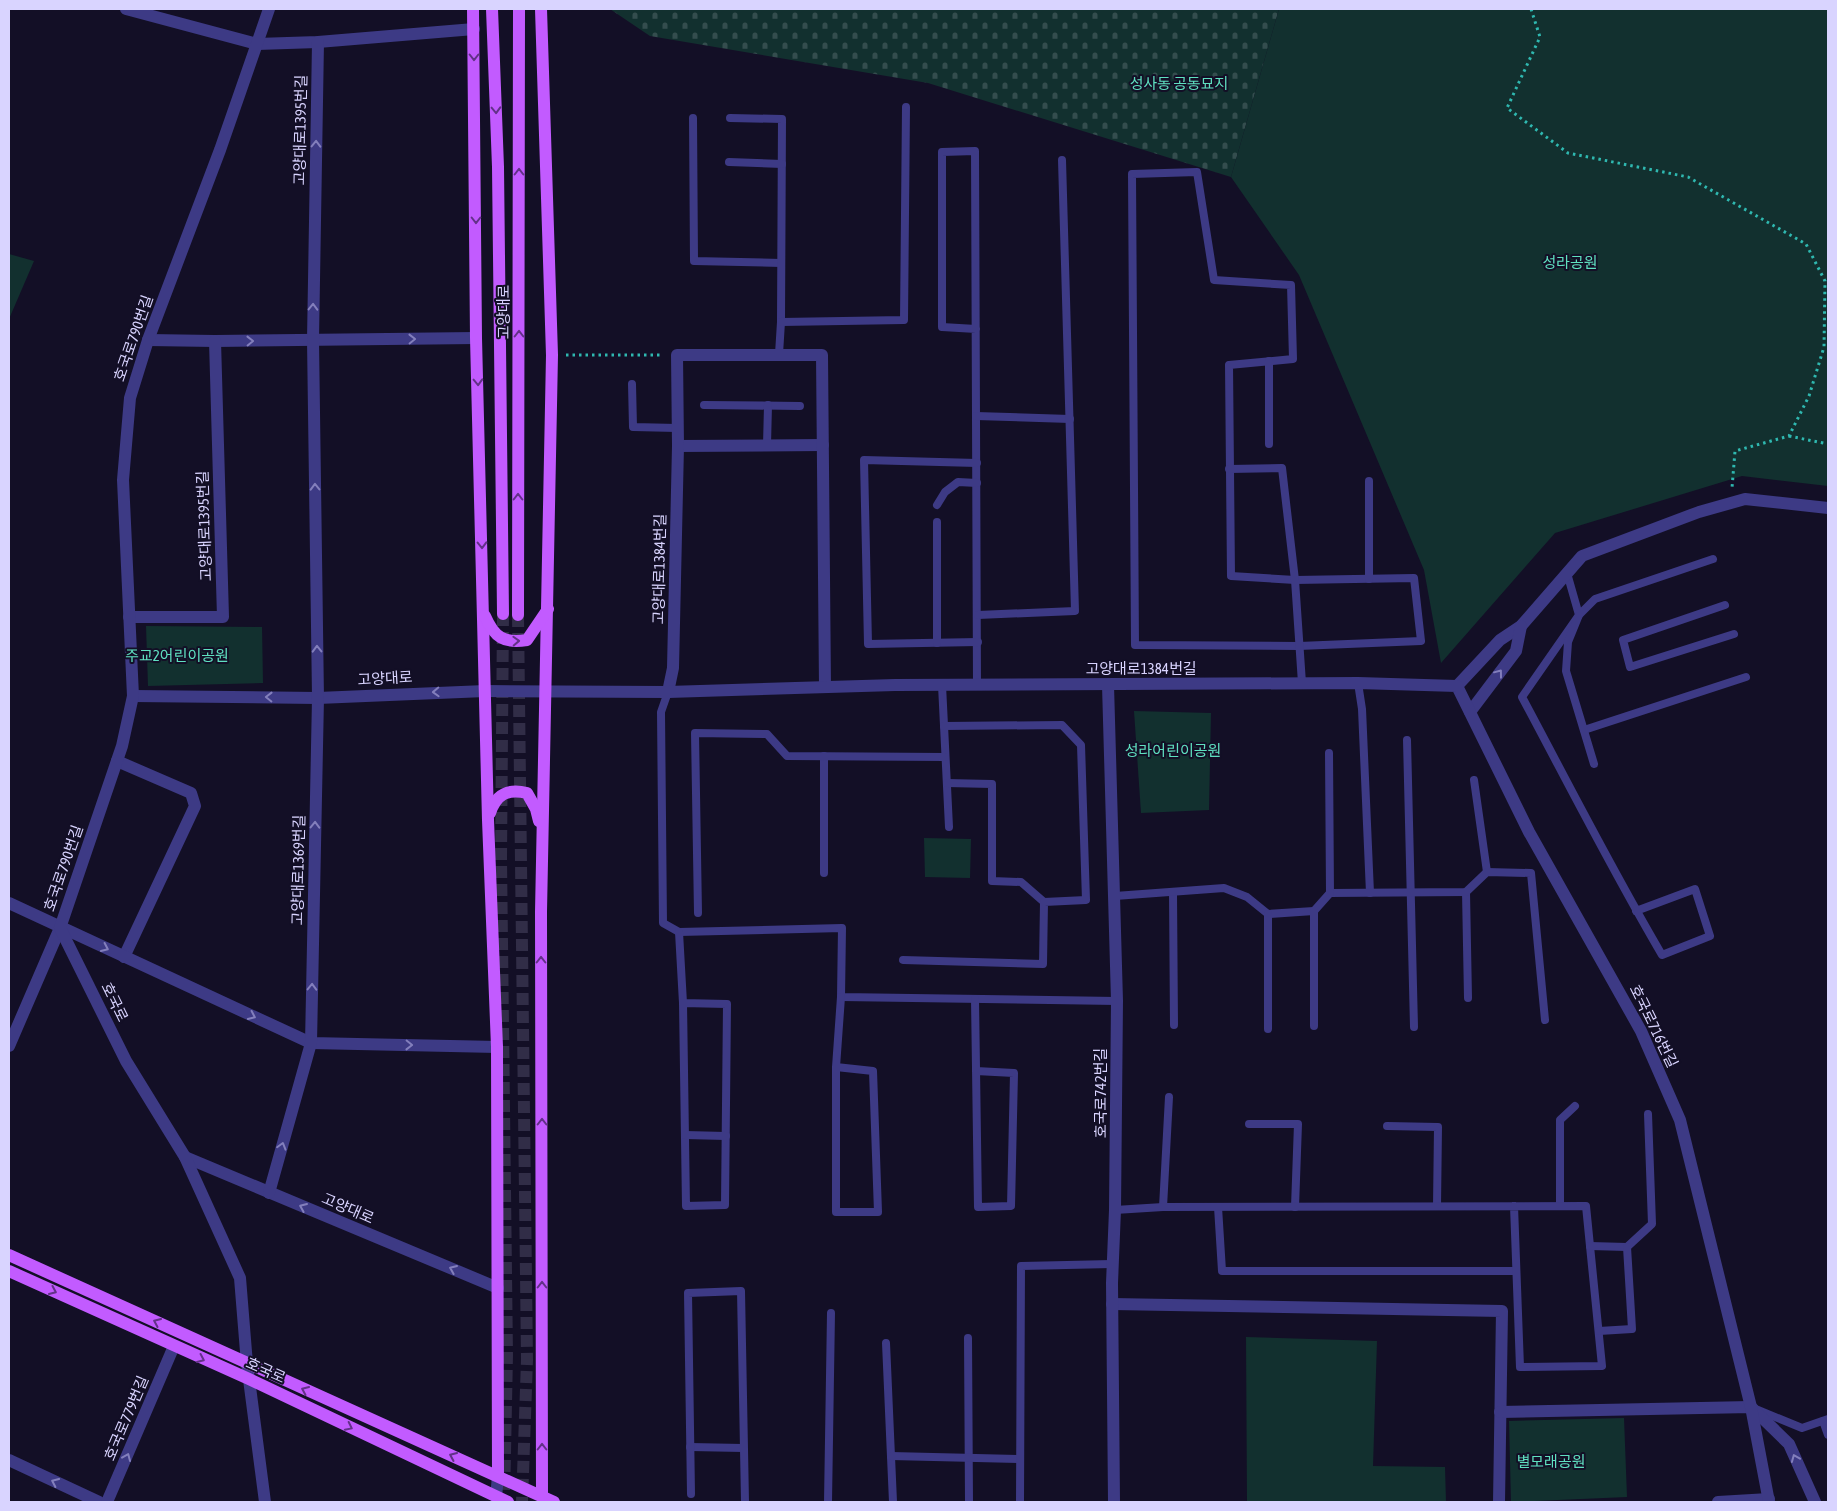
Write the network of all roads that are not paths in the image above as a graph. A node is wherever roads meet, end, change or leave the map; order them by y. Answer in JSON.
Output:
{"nodes":[{"id":1,"x":126,"y":9,"type":"edge"},
{"id":2,"x":269,"y":9,"type":"edge"},
{"id":3,"x":473,"y":9,"type":"edge"},
{"id":4,"x":492,"y":9,"type":"edge"},
{"id":5,"x":519,"y":9,"type":"edge"},
{"id":6,"x":541,"y":9,"type":"edge"},
{"id":7,"x":474,"y":29,"type":"junction"},
{"id":8,"x":318,"y":42,"type":"junction"},
{"id":9,"x":257,"y":44,"type":"junction"},
{"id":10,"x":906,"y":106,"type":"dead end"},
{"id":11,"x":693,"y":118,"type":"dead end"},
{"id":12,"x":730,"y":118,"type":"dead end"},
{"id":13,"x":1062,"y":160,"type":"dead end"},
{"id":14,"x":729,"y":162,"type":"dead end"},
{"id":15,"x":782,"y":164,"type":"junction"},
{"id":16,"x":782,"y":263,"type":"junction"},
{"id":17,"x":781,"y":322,"type":"junction"},
{"id":18,"x":976,"y":329,"type":"junction"},
{"id":19,"x":476,"y":338,"type":"junction"},
{"id":20,"x":148,"y":340,"type":"junction"},
{"id":21,"x":313,"y":340,"type":"junction"},
{"id":22,"x":215,"y":341,"type":"junction"},
{"id":23,"x":779,"y":354,"type":"junction"},
{"id":24,"x":1269,"y":361,"type":"junction"},
{"id":25,"x":632,"y":384,"type":"dead end"},
{"id":26,"x":704,"y":405,"type":"dead end"},
{"id":27,"x":768,"y":405,"type":"junction"},
{"id":28,"x":800,"y":406,"type":"dead end"},
{"id":29,"x":976,"y":416,"type":"junction"},
{"id":30,"x":1070,"y":419,"type":"junction"},
{"id":31,"x":678,"y":428,"type":"junction"},
{"id":32,"x":1269,"y":444,"type":"dead end"},
{"id":33,"x":766,"y":445,"type":"junction"},
{"id":34,"x":823,"y":445,"type":"junction"},
{"id":35,"x":678,"y":446,"type":"junction"},
{"id":36,"x":977,"y":463,"type":"junction"},
{"id":37,"x":1229,"y":468,"type":"junction"},
{"id":38,"x":1369,"y":481,"type":"dead end"},
{"id":39,"x":977,"y":483,"type":"junction"},
{"id":40,"x":937,"y":505,"type":"dead end"},
{"id":41,"x":1828,"y":508,"type":"edge"},
{"id":42,"x":937,"y":522,"type":"dead end"},
{"id":43,"x":1713,"y":559,"type":"dead end"},
{"id":44,"x":1566,"y":573,"type":"junction"},
{"id":45,"x":1369,"y":579,"type":"junction"},
{"id":46,"x":1295,"y":580,"type":"junction"},
{"id":47,"x":1725,"y":605,"type":"dead end"},
{"id":48,"x":549,"y":608,"type":"junction"},
{"id":49,"x":483,"y":612,"type":"junction"},
{"id":50,"x":504,"y":614,"type":"tunnel mouth"},
{"id":51,"x":518,"y":615,"type":"tunnel mouth"},
{"id":52,"x":978,"y":615,"type":"junction"},
{"id":53,"x":1579,"y":615,"type":"junction"},
{"id":54,"x":129,"y":617,"type":"junction"},
{"id":55,"x":1521,"y":626,"type":"junction"},
{"id":56,"x":1734,"y":634,"type":"dead end"},
{"id":57,"x":978,"y":642,"type":"junction"},
{"id":58,"x":937,"y":643,"type":"junction"},
{"id":59,"x":1299,"y":646,"type":"junction"},
{"id":60,"x":1746,"y":677,"type":"dead end"},
{"id":61,"x":1302,"y":683,"type":"junction"},
{"id":62,"x":1358,"y":683,"type":"junction"},
{"id":63,"x":942,"y":685,"type":"junction"},
{"id":64,"x":977,"y":685,"type":"junction"},
{"id":65,"x":1108,"y":685,"type":"junction"},
{"id":66,"x":826,"y":686,"type":"junction"},
{"id":67,"x":1457,"y":686,"type":"junction"},
{"id":68,"x":485,"y":691,"type":"junction"},
{"id":69,"x":544,"y":691,"type":"junction"},
{"id":70,"x":668,"y":692,"type":"junction"},
{"id":71,"x":133,"y":696,"type":"junction"},
{"id":72,"x":318,"y":698,"type":"junction"},
{"id":73,"x":1470,"y":712,"type":"junction"},
{"id":74,"x":944,"y":726,"type":"junction"},
{"id":75,"x":1584,"y":730,"type":"junction"},
{"id":76,"x":1407,"y":740,"type":"dead end"},
{"id":77,"x":1329,"y":753,"type":"dead end"},
{"id":78,"x":824,"y":756,"type":"junction"},
{"id":79,"x":945,"y":757,"type":"junction"},
{"id":80,"x":117,"y":762,"type":"junction"},
{"id":81,"x":1594,"y":764,"type":"dead end"},
{"id":82,"x":1474,"y":780,"type":"dead end"},
{"id":83,"x":947,"y":783,"type":"junction"},
{"id":84,"x":488,"y":820,"type":"junction"},
{"id":85,"x":949,"y":828,"type":"dead end"},
{"id":86,"x":542,"y":835,"type":"junction"},
{"id":87,"x":1487,"y":872,"type":"junction"},
{"id":88,"x":824,"y":873,"type":"dead end"},
{"id":89,"x":1411,"y":892,"type":"junction"},
{"id":90,"x":1466,"y":892,"type":"junction"},
{"id":91,"x":1173,"y":893,"type":"junction"},
{"id":92,"x":1330,"y":893,"type":"junction"},
{"id":93,"x":1370,"y":893,"type":"junction"},
{"id":94,"x":1115,"y":896,"type":"junction"},
{"id":95,"x":1044,"y":902,"type":"junction"},
{"id":96,"x":9,"y":903,"type":"edge"},
{"id":97,"x":1314,"y":911,"type":"junction"},
{"id":98,"x":1636,"y":911,"type":"junction"},
{"id":99,"x":698,"y":913,"type":"dead end"},
{"id":100,"x":1268,"y":914,"type":"junction"},
{"id":101,"x":60,"y":928,"type":"junction"},
{"id":102,"x":679,"y":932,"type":"junction"},
{"id":103,"x":124,"y":957,"type":"junction"},
{"id":104,"x":903,"y":960,"type":"dead end"},
{"id":105,"x":841,"y":998,"type":"junction"},
{"id":106,"x":1468,"y":998,"type":"dead end"},
{"id":107,"x":975,"y":999,"type":"junction"},
{"id":108,"x":1117,"y":1001,"type":"junction"},
{"id":109,"x":683,"y":1003,"type":"junction"},
{"id":110,"x":1545,"y":1020,"type":"dead end"},
{"id":111,"x":1174,"y":1025,"type":"dead end"},
{"id":112,"x":1314,"y":1026,"type":"dead end"},
{"id":113,"x":1414,"y":1027,"type":"dead end"},
{"id":114,"x":1268,"y":1029,"type":"dead end"},
{"id":115,"x":311,"y":1043,"type":"junction"},
{"id":116,"x":9,"y":1046,"type":"edge"},
{"id":117,"x":497,"y":1047,"type":"junction"},
{"id":118,"x":836,"y":1067,"type":"junction"},
{"id":119,"x":976,"y":1071,"type":"junction"},
{"id":120,"x":1169,"y":1097,"type":"dead end"},
{"id":121,"x":1575,"y":1106,"type":"dead end"},
{"id":122,"x":1648,"y":1114,"type":"dead end"},
{"id":123,"x":1249,"y":1124,"type":"dead end"},
{"id":124,"x":1387,"y":1126,"type":"dead end"},
{"id":125,"x":685,"y":1135,"type":"junction"},
{"id":126,"x":726,"y":1136,"type":"junction"},
{"id":127,"x":185,"y":1157,"type":"junction"},
{"id":128,"x":269,"y":1193,"type":"junction"},
{"id":129,"x":1437,"y":1206,"type":"junction"},
{"id":130,"x":1514,"y":1206,"type":"junction"},
{"id":131,"x":1560,"y":1206,"type":"junction"},
{"id":132,"x":1163,"y":1207,"type":"junction"},
{"id":133,"x":1218,"y":1207,"type":"junction"},
{"id":134,"x":1295,"y":1207,"type":"junction"},
{"id":135,"x":1115,"y":1210,"type":"junction"},
{"id":136,"x":1590,"y":1246,"type":"junction"},
{"id":137,"x":1627,"y":1247,"type":"junction"},
{"id":138,"x":9,"y":1255,"type":"edge"},
{"id":139,"x":1112,"y":1264,"type":"junction"},
{"id":140,"x":9,"y":1271,"type":"edge"},
{"id":141,"x":1516,"y":1271,"type":"junction"},
{"id":142,"x":498,"y":1288,"type":"junction"},
{"id":143,"x":1112,"y":1304,"type":"junction"},
{"id":144,"x":830,"y":1314,"type":"dead end"},
{"id":145,"x":1599,"y":1331,"type":"junction"},
{"id":146,"x":968,"y":1338,"type":"dead end"},
{"id":147,"x":886,"y":1343,"type":"dead end"},
{"id":148,"x":174,"y":1346,"type":"junction"},
{"id":149,"x":247,"y":1364,"type":"junction"},
{"id":150,"x":249,"y":1379,"type":"junction"},
{"id":151,"x":1751,"y":1407,"type":"junction"},
{"id":152,"x":1500,"y":1412,"type":"junction"},
{"id":153,"x":1826,"y":1420,"type":"edge"},
{"id":154,"x":1828,"y":1435,"type":"edge"},
{"id":155,"x":690,"y":1447,"type":"junction"},
{"id":156,"x":744,"y":1448,"type":"junction"},
{"id":157,"x":891,"y":1456,"type":"junction"},
{"id":158,"x":969,"y":1457,"type":"junction"},
{"id":159,"x":1020,"y":1459,"type":"junction"},
{"id":160,"x":9,"y":1460,"type":"edge"},
{"id":161,"x":498,"y":1476,"type":"junction"},
{"id":162,"x":691,"y":1494,"type":"dead end"},
{"id":163,"x":541,"y":1499,"type":"edge"},
{"id":164,"x":499,"y":1501,"type":"edge"},
{"id":165,"x":1769,"y":1501,"type":"edge"},
{"id":166,"x":99,"y":1502,"type":"edge"},
{"id":167,"x":108,"y":1502,"type":"edge"},
{"id":168,"x":265,"y":1502,"type":"edge"},
{"id":169,"x":554,"y":1502,"type":"edge"},
{"id":170,"x":745,"y":1502,"type":"edge"},
{"id":171,"x":828,"y":1502,"type":"edge"},
{"id":172,"x":893,"y":1502,"type":"edge"},
{"id":173,"x":969,"y":1502,"type":"edge"},
{"id":174,"x":1020,"y":1502,"type":"edge"},
{"id":175,"x":1114,"y":1502,"type":"edge"},
{"id":176,"x":1499,"y":1502,"type":"edge"},
{"id":177,"x":1718,"y":1502,"type":"edge"},
{"id":178,"x":1815,"y":1502,"type":"edge"}],
"edges":[{"from":1,"to":9,"type":"street"},
{"from":2,"to":9,"type":"street","name":"호국로790번길"},
{"from":3,"to":7,"type":"main road"},
{"from":4,"to":50,"type":"main road","name":"고양대로","one_way":true},
{"from":51,"to":5,"type":"main road","name":"고양대로","one_way":true},
{"from":6,"to":48,"type":"main road"},
{"from":7,"to":8,"type":"street"},
{"from":7,"to":19,"type":"main road","one_way":true},
{"from":8,"to":9,"type":"street"},
{"from":21,"to":8,"type":"street","name":"고양대로1395번길","one_way":true},
{"from":9,"to":20,"type":"street","name":"호국로790번길"},
{"from":10,"to":17,"type":"lane"},
{"from":11,"to":16,"type":"lane"},
{"from":12,"to":15,"type":"lane"},
{"from":13,"to":30,"type":"lane"},
{"from":14,"to":15,"type":"lane"},
{"from":15,"to":16,"type":"lane"},
{"from":16,"to":17,"type":"lane"},
{"from":17,"to":23,"type":"lane"},
{"from":18,"to":18,"type":"lane"},
{"from":18,"to":29,"type":"lane"},
{"from":21,"to":19,"type":"street","one_way":true},
{"from":19,"to":49,"type":"main road","one_way":true},
{"from":20,"to":22,"type":"street"},
{"from":20,"to":54,"type":"street","name":"호국로790번길"},
{"from":22,"to":21,"type":"street","one_way":true},
{"from":72,"to":21,"type":"street","name":"고양대로1395번길","one_way":true},
{"from":22,"to":54,"type":"street","name":"고양대로1395번길"},
{"from":23,"to":31,"type":"street","name":"고양대로1384번길"},
{"from":23,"to":34,"type":"street"},
{"from":24,"to":32,"type":"lane"},
{"from":24,"to":37,"type":"lane"},
{"from":24,"to":59,"type":"lane"},
{"from":25,"to":31,"type":"lane"},
{"from":26,"to":27,"type":"lane"},
{"from":27,"to":28,"type":"lane"},
{"from":27,"to":33,"type":"lane"},
{"from":29,"to":30,"type":"lane"},
{"from":29,"to":36,"type":"lane"},
{"from":30,"to":52,"type":"lane"},
{"from":31,"to":35,"type":"street","name":"고양대로1384번길"},
{"from":33,"to":34,"type":"street"},
{"from":33,"to":35,"type":"street"},
{"from":34,"to":66,"type":"street"},
{"from":35,"to":70,"type":"street","name":"고양대로1384번길"},
{"from":36,"to":39,"type":"lane"},
{"from":36,"to":58,"type":"lane"},
{"from":37,"to":46,"type":"lane"},
{"from":37,"to":46,"type":"lane"},
{"from":38,"to":45,"type":"lane"},
{"from":39,"to":40,"type":"lane"},
{"from":39,"to":52,"type":"lane"},
{"from":41,"to":44,"type":"street"},
{"from":42,"to":58,"type":"lane"},
{"from":43,"to":53,"type":"lane"},
{"from":44,"to":53,"type":"lane"},
{"from":44,"to":55,"type":"street"},
{"from":45,"to":46,"type":"lane"},
{"from":45,"to":59,"type":"lane"},
{"from":46,"to":59,"type":"lane"},
{"from":47,"to":56,"type":"lane"},
{"from":49,"to":48,"type":"main road","one_way":true},
{"from":48,"to":69,"type":"main road"},
{"from":49,"to":68,"type":"main road"},
{"from":52,"to":57,"type":"lane"},
{"from":53,"to":75,"type":"lane"},
{"from":53,"to":98,"type":"lane"},
{"from":54,"to":71,"type":"street","name":"호국로790번길"},
{"from":55,"to":67,"type":"street"},
{"from":73,"to":55,"type":"street","one_way":true},
{"from":57,"to":58,"type":"lane"},
{"from":57,"to":64,"type":"lane"},
{"from":59,"to":61,"type":"lane"},
{"from":60,"to":75,"type":"lane"},
{"from":61,"to":62,"type":"street","name":"고양대로1384번길"},
{"from":61,"to":65,"type":"street","name":"고양대로1384번길"},
{"from":62,"to":67,"type":"street","name":"고양대로1384번길"},
{"from":62,"to":93,"type":"lane"},
{"from":63,"to":64,"type":"street","name":"고양대로1384번길"},
{"from":63,"to":66,"type":"street","name":"고양대로1384번길"},
{"from":63,"to":74,"type":"lane"},
{"from":64,"to":65,"type":"street","name":"고양대로1384번길"},
{"from":65,"to":94,"type":"street","name":"호국로742번길"},
{"from":66,"to":70,"type":"street","name":"고양대로1384번길"},
{"from":67,"to":73,"type":"street","name":"호국로716번길"},
{"from":68,"to":69,"type":"street","name":"고양대로1384번길"},
{"from":68,"to":72,"type":"street","name":"고양대로","one_way":true},
{"from":68,"to":84,"type":"main road"},
{"from":69,"to":70,"type":"street","name":"고양대로1384번길"},
{"from":69,"to":86,"type":"main road"},
{"from":70,"to":102,"type":"lane"},
{"from":72,"to":71,"type":"street","one_way":true},
{"from":71,"to":80,"type":"street","name":"호국로790번길"},
{"from":115,"to":72,"type":"street","name":"고양대로1369번길","one_way":true},
{"from":73,"to":151,"type":"street","name":"호국로716번길"},
{"from":74,"to":79,"type":"lane"},
{"from":74,"to":95,"type":"lane"},
{"from":75,"to":81,"type":"lane"},
{"from":76,"to":89,"type":"lane"},
{"from":77,"to":92,"type":"lane"},
{"from":78,"to":79,"type":"lane"},
{"from":78,"to":88,"type":"lane"},
{"from":78,"to":99,"type":"lane"},
{"from":79,"to":83,"type":"lane"},
{"from":80,"to":101,"type":"street","name":"호국로790번길"},
{"from":80,"to":103,"type":"street"},
{"from":82,"to":87,"type":"lane"},
{"from":83,"to":85,"type":"lane"},
{"from":83,"to":95,"type":"lane"},
{"from":84,"to":86,"type":"main road"},
{"from":84,"to":117,"type":"main road"},
{"from":163,"to":86,"type":"main road","one_way":true},
{"from":87,"to":90,"type":"lane"},
{"from":87,"to":110,"type":"lane"},
{"from":89,"to":90,"type":"lane"},
{"from":89,"to":93,"type":"lane"},
{"from":89,"to":113,"type":"lane"},
{"from":90,"to":106,"type":"lane"},
{"from":91,"to":94,"type":"lane"},
{"from":91,"to":100,"type":"lane"},
{"from":91,"to":111,"type":"lane"},
{"from":92,"to":93,"type":"lane"},
{"from":92,"to":97,"type":"lane"},
{"from":94,"to":108,"type":"street","name":"호국로742번길"},
{"from":95,"to":104,"type":"lane"},
{"from":96,"to":101,"type":"street"},
{"from":97,"to":100,"type":"lane"},
{"from":97,"to":112,"type":"lane"},
{"from":98,"to":98,"type":"lane"},
{"from":100,"to":114,"type":"lane"},
{"from":101,"to":103,"type":"street","one_way":true},
{"from":101,"to":116,"type":"street","name":"호국로790번길"},
{"from":101,"to":127,"type":"street","name":"호국로"},
{"from":102,"to":105,"type":"lane"},
{"from":102,"to":109,"type":"lane"},
{"from":103,"to":115,"type":"street","one_way":true},
{"from":105,"to":107,"type":"lane"},
{"from":105,"to":118,"type":"lane"},
{"from":107,"to":108,"type":"lane"},
{"from":107,"to":119,"type":"lane"},
{"from":108,"to":135,"type":"street","name":"호국로742번길"},
{"from":109,"to":125,"type":"lane"},
{"from":109,"to":126,"type":"lane"},
{"from":115,"to":117,"type":"street","one_way":true},
{"from":128,"to":115,"type":"street","name":"고양대로1369번길","one_way":true},
{"from":117,"to":142,"type":"main road"},
{"from":118,"to":118,"type":"lane"},
{"from":119,"to":119,"type":"lane"},
{"from":120,"to":132,"type":"lane"},
{"from":121,"to":131,"type":"lane"},
{"from":122,"to":137,"type":"lane"},
{"from":123,"to":134,"type":"lane"},
{"from":124,"to":129,"type":"lane"},
{"from":125,"to":126,"type":"lane"},
{"from":125,"to":126,"type":"lane"},
{"from":127,"to":128,"type":"street","name":"고양대로"},
{"from":127,"to":149,"type":"street","name":"호국로"},
{"from":142,"to":128,"type":"street","name":"고양대로","one_way":true},
{"from":129,"to":130,"type":"lane"},
{"from":129,"to":134,"type":"lane"},
{"from":130,"to":131,"type":"lane"},
{"from":130,"to":141,"type":"lane"},
{"from":131,"to":136,"type":"lane"},
{"from":132,"to":133,"type":"lane"},
{"from":132,"to":135,"type":"lane"},
{"from":133,"to":134,"type":"lane"},
{"from":133,"to":141,"type":"lane"},
{"from":135,"to":139,"type":"street","name":"호국로742번길"},
{"from":136,"to":137,"type":"lane"},
{"from":136,"to":145,"type":"lane"},
{"from":137,"to":145,"type":"lane"},
{"from":149,"to":138,"type":"main road","name":"호국로","one_way":true},
{"from":139,"to":143,"type":"street","name":"호국로742번길"},
{"from":139,"to":159,"type":"lane"},
{"from":140,"to":148,"type":"main road","name":"호국로","one_way":true},
{"from":141,"to":145,"type":"lane"},
{"from":142,"to":161,"type":"main road"},
{"from":143,"to":152,"type":"street"},
{"from":143,"to":175,"type":"street","name":"호국로742번길"},
{"from":144,"to":171,"type":"lane"},
{"from":146,"to":158,"type":"lane"},
{"from":147,"to":157,"type":"lane"},
{"from":148,"to":150,"type":"main road","name":"호국로","one_way":true},
{"from":167,"to":148,"type":"street","name":"호국로779번길","one_way":true},
{"from":149,"to":150,"type":"street"},
{"from":161,"to":149,"type":"main road","name":"호국로","one_way":true},
{"from":150,"to":164,"type":"main road","name":"호국로","one_way":true},
{"from":150,"to":168,"type":"street"},
{"from":151,"to":152,"type":"street"},
{"from":151,"to":153,"type":"lane"},
{"from":151,"to":165,"type":"street","name":"호국로716번길"},
{"from":178,"to":151,"type":"street","one_way":true},
{"from":152,"to":176,"type":"street"},
{"from":153,"to":154,"type":"lane"},
{"from":155,"to":156,"type":"lane"},
{"from":155,"to":156,"type":"lane"},
{"from":155,"to":162,"type":"lane"},
{"from":156,"to":170,"type":"lane"},
{"from":157,"to":158,"type":"lane"},
{"from":157,"to":172,"type":"lane"},
{"from":158,"to":159,"type":"lane"},
{"from":158,"to":173,"type":"lane"},
{"from":159,"to":174,"type":"lane"},
{"from":166,"to":160,"type":"street","one_way":true},
{"from":161,"to":163,"type":"main road","name":"호국로"},
{"from":161,"to":164,"type":"street"},
{"from":163,"to":169,"type":"main road","name":"호국로"},
{"from":165,"to":177,"type":"street","name":"호국로716번길"}]}
